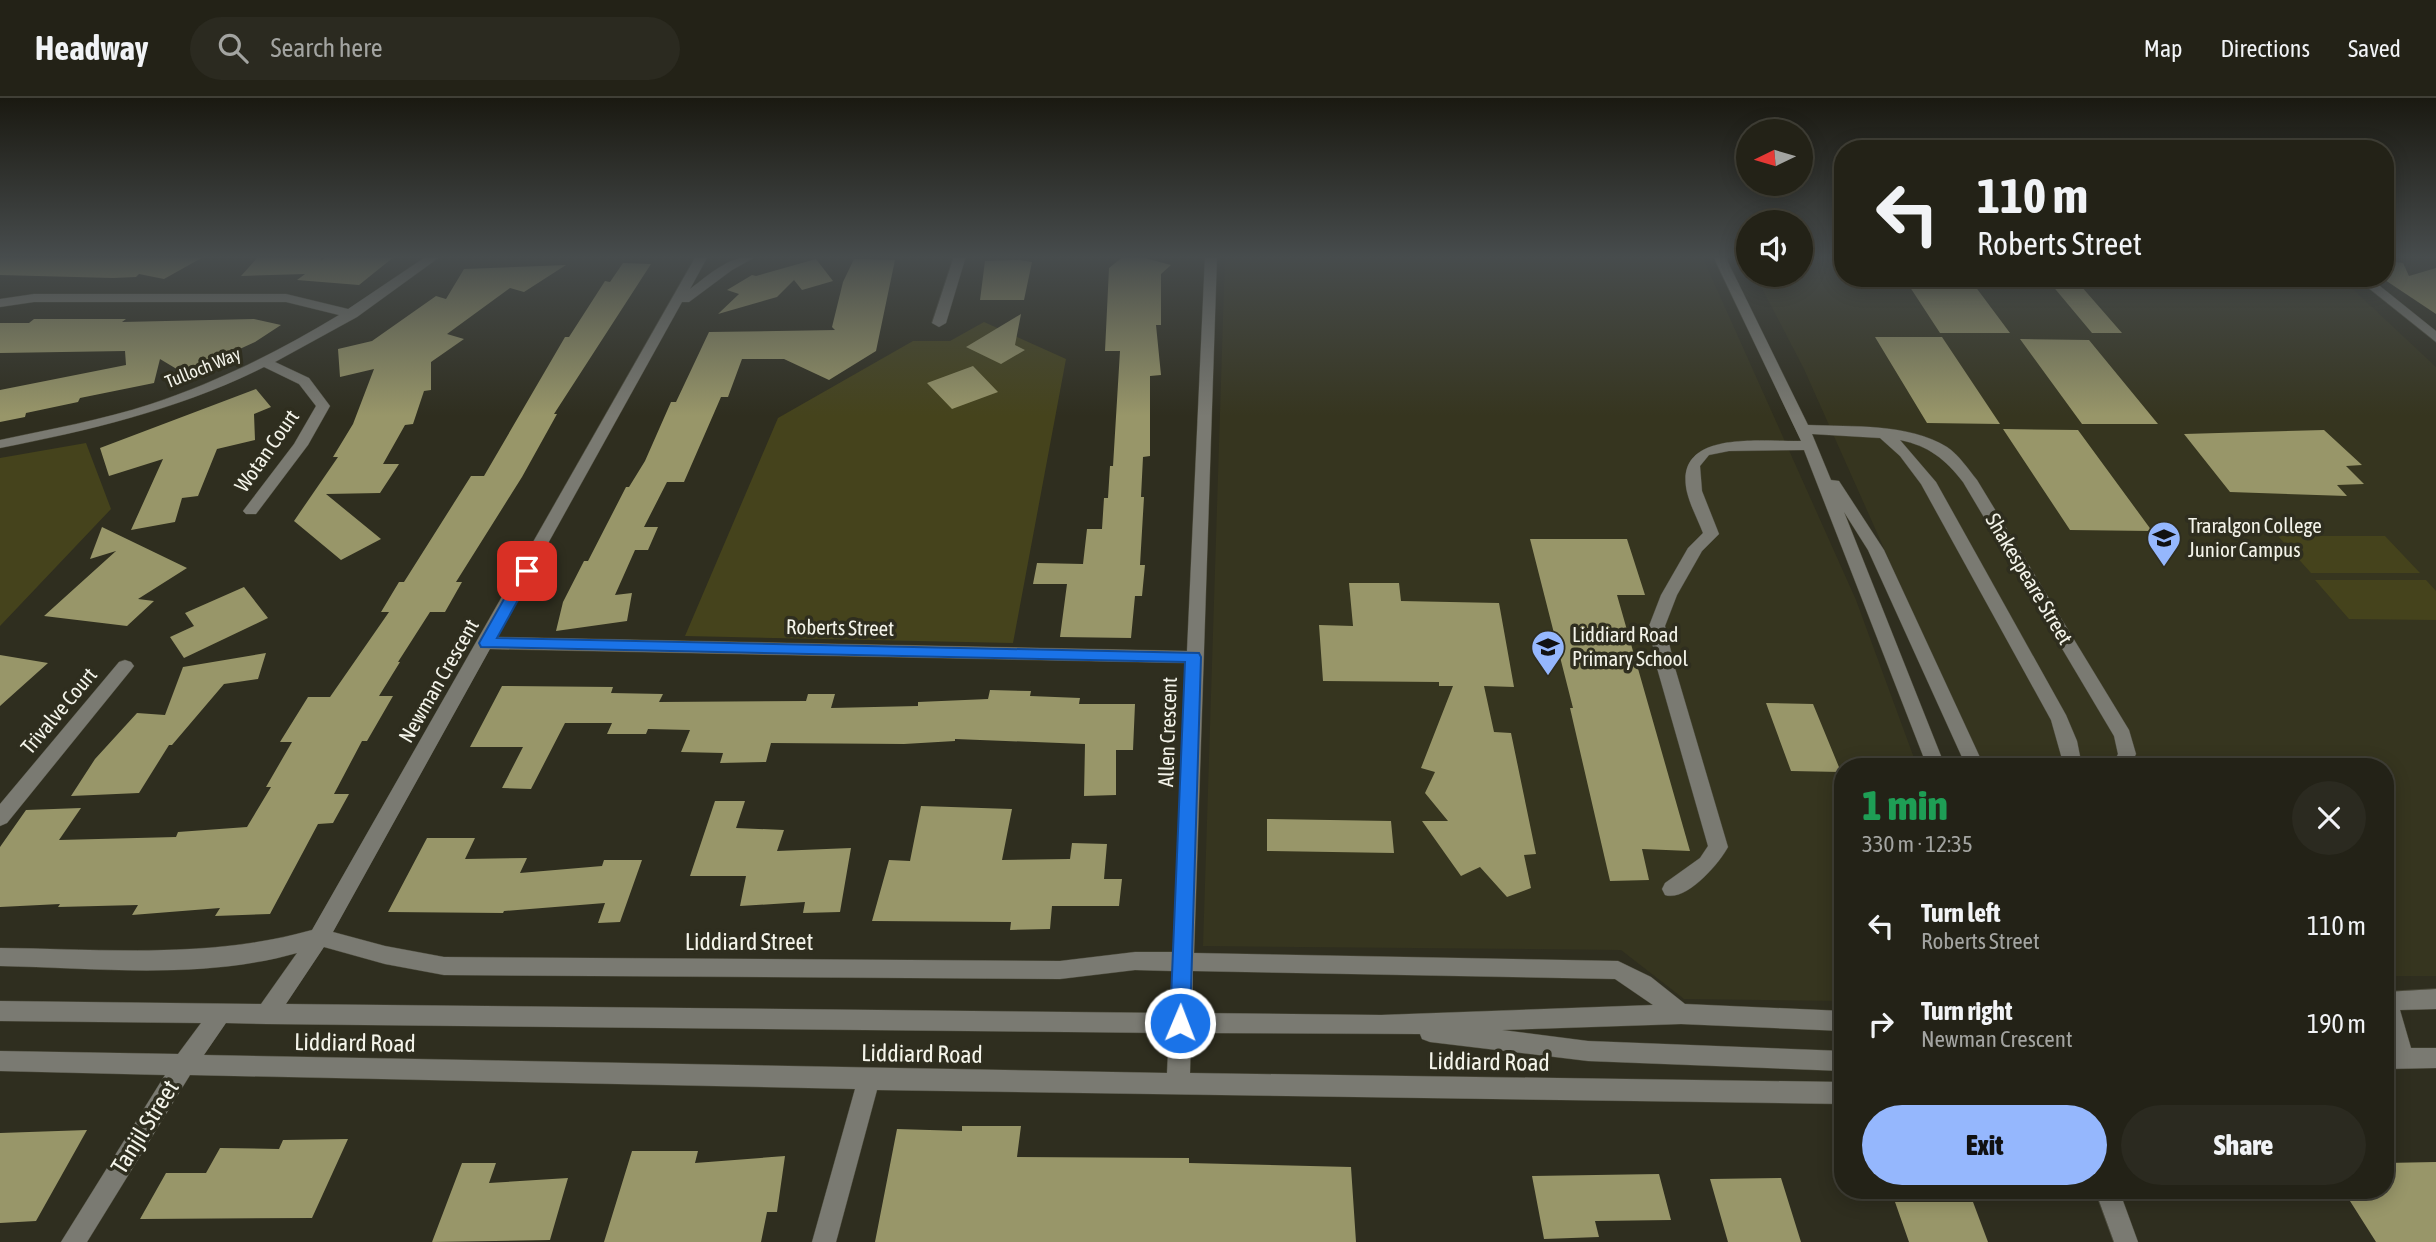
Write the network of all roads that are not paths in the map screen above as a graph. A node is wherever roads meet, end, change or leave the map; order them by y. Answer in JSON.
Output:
{"nodes":[{"id":1,"x":333,"y":309,"type":"edge"},
{"id":2,"x":359,"y":309,"type":"edge"},
{"id":3,"x":674,"y":309,"type":"edge"},
{"id":4,"x":943,"y":309,"type":"edge"},
{"id":5,"x":1209,"y":309,"type":"edge"},
{"id":6,"x":1745,"y":309,"type":"edge"},
{"id":7,"x":2401,"y":309,"type":"edge"},
{"id":8,"x":352,"y":314,"type":"junction"},
{"id":9,"x":939,"y":323,"type":"dead end"},
{"id":10,"x":2436,"y":338,"type":"edge"},
{"id":11,"x":266,"y":363,"type":"junction"},
{"id":12,"x":1885,"y":435,"type":"junction"},
{"id":13,"x":1807,"y":437,"type":"junction"},
{"id":14,"x":0,"y":444,"type":"edge"},
{"id":15,"x":251,"y":511,"type":"dead end"},
{"id":16,"x":486,"y":643,"type":"junction"},
{"id":17,"x":1194,"y":657,"type":"junction"},
{"id":18,"x":125,"y":666,"type":"dead end"},
{"id":19,"x":1933,"y":758,"type":"edge"},
{"id":20,"x":1971,"y":758,"type":"edge"},
{"id":21,"x":2071,"y":758,"type":"edge"},
{"id":22,"x":2125,"y":758,"type":"edge"},
{"id":23,"x":0,"y":818,"type":"edge"},
{"id":24,"x":1672,"y":890,"type":"dead end"},
{"id":25,"x":319,"y":937,"type":"junction"},
{"id":26,"x":0,"y":957,"type":"edge"},
{"id":27,"x":1181,"y":963,"type":"junction"},
{"id":28,"x":2436,"y":999,"type":"edge"},
{"id":29,"x":2394,"y":1001,"type":"edge"},
{"id":30,"x":0,"y":1011,"type":"edge"},
{"id":31,"x":220,"y":1014,"type":"junction"},
{"id":32,"x":267,"y":1014,"type":"junction"},
{"id":33,"x":1681,"y":1014,"type":"junction"},
{"id":34,"x":1834,"y":1021,"type":"edge"},
{"id":35,"x":1180,"y":1023,"type":"junction"},
{"id":36,"x":1381,"y":1026,"type":"junction"},
{"id":37,"x":2394,"y":1057,"type":"edge"},
{"id":38,"x":2436,"y":1058,"type":"edge"},
{"id":39,"x":1834,"y":1060,"type":"edge"},
{"id":40,"x":0,"y":1061,"type":"edge"},
{"id":41,"x":183,"y":1066,"type":"junction"},
{"id":42,"x":869,"y":1079,"type":"junction"},
{"id":43,"x":1178,"y":1084,"type":"junction"},
{"id":44,"x":1834,"y":1093,"type":"edge"},
{"id":45,"x":2110,"y":1199,"type":"edge"},
{"id":46,"x":73,"y":1242,"type":"edge"},
{"id":47,"x":824,"y":1242,"type":"edge"},
{"id":48,"x":2126,"y":1242,"type":"edge"}],
"edges":[{"from":1,"to":8,"type":"street"},
{"from":2,"to":8,"type":"street","name":"Tulloch Way"},
{"from":3,"to":16,"type":"street","name":"Newman Crescent"},
{"from":4,"to":9,"type":"street"},
{"from":5,"to":17,"type":"street","name":"Allen Crescent"},
{"from":6,"to":13,"type":"street"},
{"from":7,"to":10,"type":"street"},
{"from":8,"to":11,"type":"street","name":"Tulloch Way"},
{"from":11,"to":14,"type":"street","name":"Tulloch Way"},
{"from":11,"to":15,"type":"street","name":"Wotan Court"},
{"from":12,"to":13,"type":"street","name":"Shakespeare Street"},
{"from":12,"to":21,"type":"street","name":"Shakespeare Street"},
{"from":12,"to":22,"type":"street","name":"Shakespeare Street"},
{"from":13,"to":19,"type":"street"},
{"from":13,"to":20,"type":"street"},
{"from":13,"to":24,"type":"street","name":"Shakespeare Street"},
{"from":16,"to":17,"type":"street","name":"Roberts Street"},
{"from":16,"to":25,"type":"street","name":"Newman Crescent"},
{"from":17,"to":27,"type":"street","name":"Allen Crescent"},
{"from":18,"to":23,"type":"street","name":"Trivalve Court"},
{"from":25,"to":26,"type":"street"},
{"from":25,"to":27,"type":"street","name":"Liddiard Street"},
{"from":25,"to":32,"type":"street","name":"Newman Crescent"},
{"from":27,"to":33,"type":"street"},
{"from":27,"to":35,"type":"street","name":"Allen Crescent"},
{"from":28,"to":29,"type":"street"},
{"from":30,"to":31,"type":"street","name":"Liddiard Road"},
{"from":31,"to":32,"type":"street","name":"Liddiard Road"},
{"from":31,"to":41,"type":"street","name":"Tanjil Street"},
{"from":32,"to":35,"type":"street","name":"Liddiard Road"},
{"from":33,"to":34,"type":"street","name":"Liddiard Road"},
{"from":33,"to":36,"type":"street","name":"Liddiard Road"},
{"from":35,"to":36,"type":"street","name":"Liddiard Road"},
{"from":35,"to":43,"type":"street","name":"Allen Crescent"},
{"from":36,"to":39,"type":"street","name":"Liddiard Road"},
{"from":37,"to":38,"type":"street"},
{"from":40,"to":41,"type":"street","name":"Liddiard Road"},
{"from":41,"to":42,"type":"street","name":"Liddiard Road"},
{"from":41,"to":46,"type":"street","name":"Tanjil Street"},
{"from":42,"to":43,"type":"street","name":"Liddiard Road"},
{"from":42,"to":47,"type":"street"},
{"from":43,"to":44,"type":"street","name":"Liddiard Road"},
{"from":45,"to":48,"type":"street"}]}
